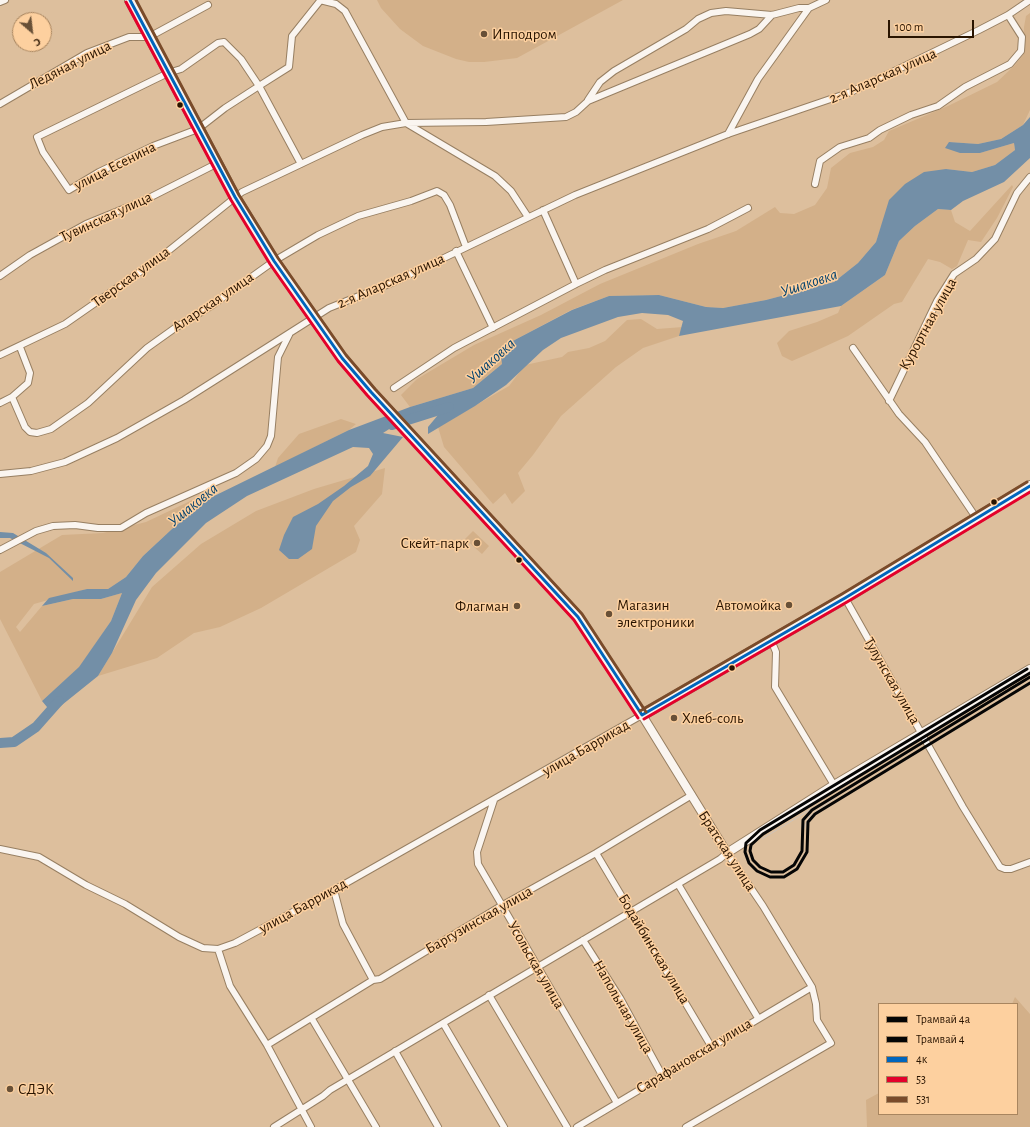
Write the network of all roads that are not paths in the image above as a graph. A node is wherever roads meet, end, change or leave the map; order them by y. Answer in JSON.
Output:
{"nodes":[{"id":1,"x":5,"y":0,"type":"edge"},
{"id":2,"x":130,"y":0,"type":"edge"},
{"id":3,"x":826,"y":0,"type":"edge"},
{"id":4,"x":1030,"y":0,"type":"edge"},
{"id":5,"x":320,"y":1,"type":"edge"},
{"id":6,"x":0,"y":2,"type":"edge"},
{"id":7,"x":208,"y":5,"type":"dead end"},
{"id":8,"x":809,"y":8,"type":"junction"},
{"id":9,"x":772,"y":15,"type":"junction"},
{"id":10,"x":1008,"y":15,"type":"junction"},
{"id":11,"x":149,"y":37,"type":"junction"},
{"id":12,"x":168,"y":73,"type":"junction"},
{"id":13,"x":259,"y":86,"type":"junction"},
{"id":14,"x":588,"y":101,"type":"junction"},
{"id":15,"x":0,"y":104,"type":"edge"},
{"id":16,"x":406,"y":123,"type":"junction"},
{"id":17,"x":198,"y":129,"type":"junction"},
{"id":18,"x":728,"y":134,"type":"junction"},
{"id":19,"x":216,"y":164,"type":"junction"},
{"id":20,"x":301,"y":164,"type":"junction"},
{"id":21,"x":1030,"y":177,"type":"edge"},
{"id":22,"x":815,"y":184,"type":"dead end"},
{"id":23,"x":234,"y":197,"type":"junction"},
{"id":24,"x":748,"y":208,"type":"dead end"},
{"id":25,"x":543,"y":210,"type":"junction"},
{"id":26,"x":528,"y":217,"type":"junction"},
{"id":27,"x":466,"y":247,"type":"junction"},
{"id":28,"x":456,"y":251,"type":"junction"},
{"id":29,"x":274,"y":261,"type":"junction"},
{"id":30,"x":0,"y":276,"type":"edge"},
{"id":31,"x":576,"y":284,"type":"junction"},
{"id":32,"x":314,"y":317,"type":"junction"},
{"id":33,"x":493,"y":328,"type":"junction"},
{"id":34,"x":290,"y":334,"type":"junction"},
{"id":35,"x":20,"y":346,"type":"junction"},
{"id":36,"x":267,"y":348,"type":"junction"},
{"id":37,"x":853,"y":348,"type":"dead end"},
{"id":38,"x":0,"y":355,"type":"edge"},
{"id":39,"x":278,"y":357,"type":"junction"},
{"id":40,"x":394,"y":388,"type":"dead end"},
{"id":41,"x":12,"y":397,"type":"junction"},
{"id":42,"x":889,"y":401,"type":"junction"},
{"id":43,"x":0,"y":403,"type":"edge"},
{"id":44,"x":0,"y":474,"type":"edge"},
{"id":45,"x":1030,"y":486,"type":"edge"},
{"id":46,"x":977,"y":519,"type":"junction"},
{"id":47,"x":0,"y":550,"type":"edge"},
{"id":48,"x":845,"y":598,"type":"junction"},
{"id":49,"x":771,"y":640,"type":"junction"},
{"id":50,"x":1030,"y":668,"type":"edge"},
{"id":51,"x":642,"y":715,"type":"junction"},
{"id":52,"x":921,"y":734,"type":"junction"},
{"id":53,"x":834,"y":786,"type":"junction"},
{"id":54,"x":692,"y":795,"type":"junction"},
{"id":55,"x":494,"y":800,"type":"junction"},
{"id":56,"x":0,"y":849,"type":"edge"},
{"id":57,"x":727,"y":853,"type":"junction"},
{"id":58,"x":596,"y":854,"type":"junction"},
{"id":59,"x":1030,"y":862,"type":"edge"},
{"id":60,"x":678,"y":884,"type":"junction"},
{"id":61,"x":334,"y":890,"type":"junction"},
{"id":62,"x":501,"y":906,"type":"junction"},
{"id":63,"x":632,"y":911,"type":"junction"},
{"id":64,"x":583,"y":940,"type":"junction"},
{"id":65,"x":218,"y":949,"type":"junction"},
{"id":66,"x":537,"y":967,"type":"junction"},
{"id":67,"x":373,"y":980,"type":"junction"},
{"id":68,"x":812,"y":987,"type":"junction"},
{"id":69,"x":490,"y":995,"type":"junction"},
{"id":70,"x":758,"y":1018,"type":"junction"},
{"id":71,"x":312,"y":1019,"type":"junction"},
{"id":72,"x":443,"y":1023,"type":"junction"},
{"id":73,"x":266,"y":1044,"type":"junction"},
{"id":74,"x":711,"y":1046,"type":"junction"},
{"id":75,"x":394,"y":1051,"type":"junction"},
{"id":76,"x":662,"y":1075,"type":"junction"},
{"id":77,"x":348,"y":1079,"type":"junction"},
{"id":78,"x":617,"y":1103,"type":"junction"},
{"id":79,"x":301,"y":1110,"type":"junction"},
{"id":80,"x":274,"y":1127,"type":"edge"},
{"id":81,"x":311,"y":1127,"type":"edge"},
{"id":82,"x":376,"y":1127,"type":"edge"},
{"id":83,"x":438,"y":1127,"type":"edge"},
{"id":84,"x":504,"y":1127,"type":"edge"},
{"id":85,"x":567,"y":1127,"type":"edge"},
{"id":86,"x":577,"y":1127,"type":"edge"},
{"id":87,"x":686,"y":1127,"type":"edge"}],
"edges":[{"from":1,"to":6,"type":"street"},
{"from":2,"to":11,"type":"main road"},
{"from":3,"to":8,"type":"street"},
{"from":4,"to":10,"type":"street","name":"2-я Аларская улица"},
{"from":5,"to":13,"type":"street"},
{"from":5,"to":16,"type":"street"},
{"from":7,"to":11,"type":"street","name":"Ледяная улица"},
{"from":8,"to":9,"type":"street"},
{"from":8,"to":18,"type":"street"},
{"from":9,"to":14,"type":"street"},
{"from":9,"to":14,"type":"street"},
{"from":10,"to":18,"type":"street","name":"2-я Аларская улица"},
{"from":10,"to":22,"type":"street"},
{"from":11,"to":12,"type":"main road"},
{"from":11,"to":15,"type":"street","name":"Ледяная улица"},
{"from":12,"to":13,"type":"street"},
{"from":12,"to":17,"type":"main road"},
{"from":12,"to":17,"type":"street","name":"улица Есенина"},
{"from":13,"to":17,"type":"street"},
{"from":13,"to":20,"type":"street"},
{"from":14,"to":16,"type":"street","name":"Тверская улица"},
{"from":16,"to":20,"type":"street","name":"Тверская улица"},
{"from":16,"to":26,"type":"street"},
{"from":17,"to":19,"type":"main road"},
{"from":18,"to":25,"type":"street","name":"2-я Аларская улица"},
{"from":19,"to":23,"type":"main road"},
{"from":19,"to":30,"type":"street","name":"Тувинская улица"},
{"from":20,"to":23,"type":"street","name":"Тверская улица"},
{"from":21,"to":42,"type":"street","name":"Курортная улица"},
{"from":23,"to":29,"type":"main road"},
{"from":23,"to":35,"type":"street","name":"Тверская улица"},
{"from":24,"to":31,"type":"street"},
{"from":25,"to":26,"type":"street","name":"2-я Аларская улица"},
{"from":25,"to":31,"type":"street"},
{"from":26,"to":27,"type":"street","name":"2-я Аларская улица"},
{"from":27,"to":28,"type":"street","name":"2-я Аларская улица"},
{"from":27,"to":29,"type":"street","name":"Аларская улица"},
{"from":28,"to":32,"type":"street","name":"2-я Аларская улица"},
{"from":28,"to":33,"type":"street"},
{"from":29,"to":32,"type":"main road"},
{"from":29,"to":41,"type":"street","name":"Аларская улица"},
{"from":31,"to":33,"type":"street"},
{"from":32,"to":34,"type":"street","name":"2-я Аларская улица"},
{"from":32,"to":51,"type":"main road"},
{"from":33,"to":40,"type":"street"},
{"from":34,"to":36,"type":"street","name":"2-я Аларская улица"},
{"from":34,"to":39,"type":"street"},
{"from":35,"to":38,"type":"street","name":"Тверская улица"},
{"from":35,"to":41,"type":"street"},
{"from":36,"to":39,"type":"street"},
{"from":36,"to":44,"type":"street","name":"2-я Аларская улица"},
{"from":37,"to":42,"type":"street"},
{"from":39,"to":47,"type":"street"},
{"from":41,"to":43,"type":"street"},
{"from":42,"to":46,"type":"street"},
{"from":45,"to":46,"type":"main road","name":"улица Баррикад"},
{"from":46,"to":48,"type":"main road","name":"улица Баррикад"},
{"from":48,"to":49,"type":"main road","name":"улица Баррикад"},
{"from":48,"to":52,"type":"street","name":"Тулунская улица"},
{"from":49,"to":51,"type":"main road","name":"улица Баррикад"},
{"from":49,"to":53,"type":"street"},
{"from":50,"to":52,"type":"street"},
{"from":51,"to":54,"type":"street","name":"Братская улица"},
{"from":51,"to":55,"type":"street","name":"улица Баррикад"},
{"from":52,"to":53,"type":"street"},
{"from":52,"to":59,"type":"street","name":"Тулунская улица"},
{"from":53,"to":57,"type":"street"},
{"from":54,"to":57,"type":"street","name":"Братская улица"},
{"from":54,"to":58,"type":"street","name":"Баргузинская улица"},
{"from":55,"to":61,"type":"street","name":"улица Баррикад"},
{"from":55,"to":62,"type":"street","name":"Усольская улица"},
{"from":56,"to":65,"type":"street"},
{"from":57,"to":60,"type":"street"},
{"from":57,"to":68,"type":"street","name":"Братская улица"},
{"from":58,"to":62,"type":"street","name":"Баргузинская улица"},
{"from":58,"to":63,"type":"street","name":"Бодайбинская улица"},
{"from":60,"to":63,"type":"street"},
{"from":60,"to":70,"type":"street"},
{"from":61,"to":65,"type":"street","name":"улица Баррикад"},
{"from":61,"to":67,"type":"street"},
{"from":62,"to":66,"type":"street","name":"Усольская улица"},
{"from":62,"to":67,"type":"street","name":"Баргузинская улица"},
{"from":63,"to":64,"type":"street"},
{"from":63,"to":74,"type":"street","name":"Бодайбинская улица"},
{"from":64,"to":66,"type":"street"},
{"from":64,"to":76,"type":"street","name":"Напольная улица"},
{"from":65,"to":73,"type":"street"},
{"from":66,"to":69,"type":"street"},
{"from":66,"to":78,"type":"street","name":"Усольская улица"},
{"from":67,"to":71,"type":"street","name":"Баргузинская улица"},
{"from":68,"to":70,"type":"street","name":"Сарафановская улица"},
{"from":68,"to":87,"type":"street","name":"Братская улица"},
{"from":69,"to":72,"type":"street"},
{"from":69,"to":85,"type":"street"},
{"from":70,"to":74,"type":"street","name":"Сарафановская улица"},
{"from":71,"to":73,"type":"street","name":"Баргузинская улица"},
{"from":71,"to":77,"type":"street"},
{"from":72,"to":75,"type":"street"},
{"from":72,"to":84,"type":"street"},
{"from":73,"to":79,"type":"street"},
{"from":74,"to":76,"type":"street","name":"Сарафановская улица"},
{"from":75,"to":77,"type":"street"},
{"from":75,"to":83,"type":"street"},
{"from":76,"to":78,"type":"street","name":"Сарафановская улица"},
{"from":77,"to":79,"type":"street"},
{"from":77,"to":82,"type":"street"},
{"from":78,"to":86,"type":"street","name":"Сарафановская улица"},
{"from":79,"to":80,"type":"street"},
{"from":79,"to":81,"type":"street"}]}
